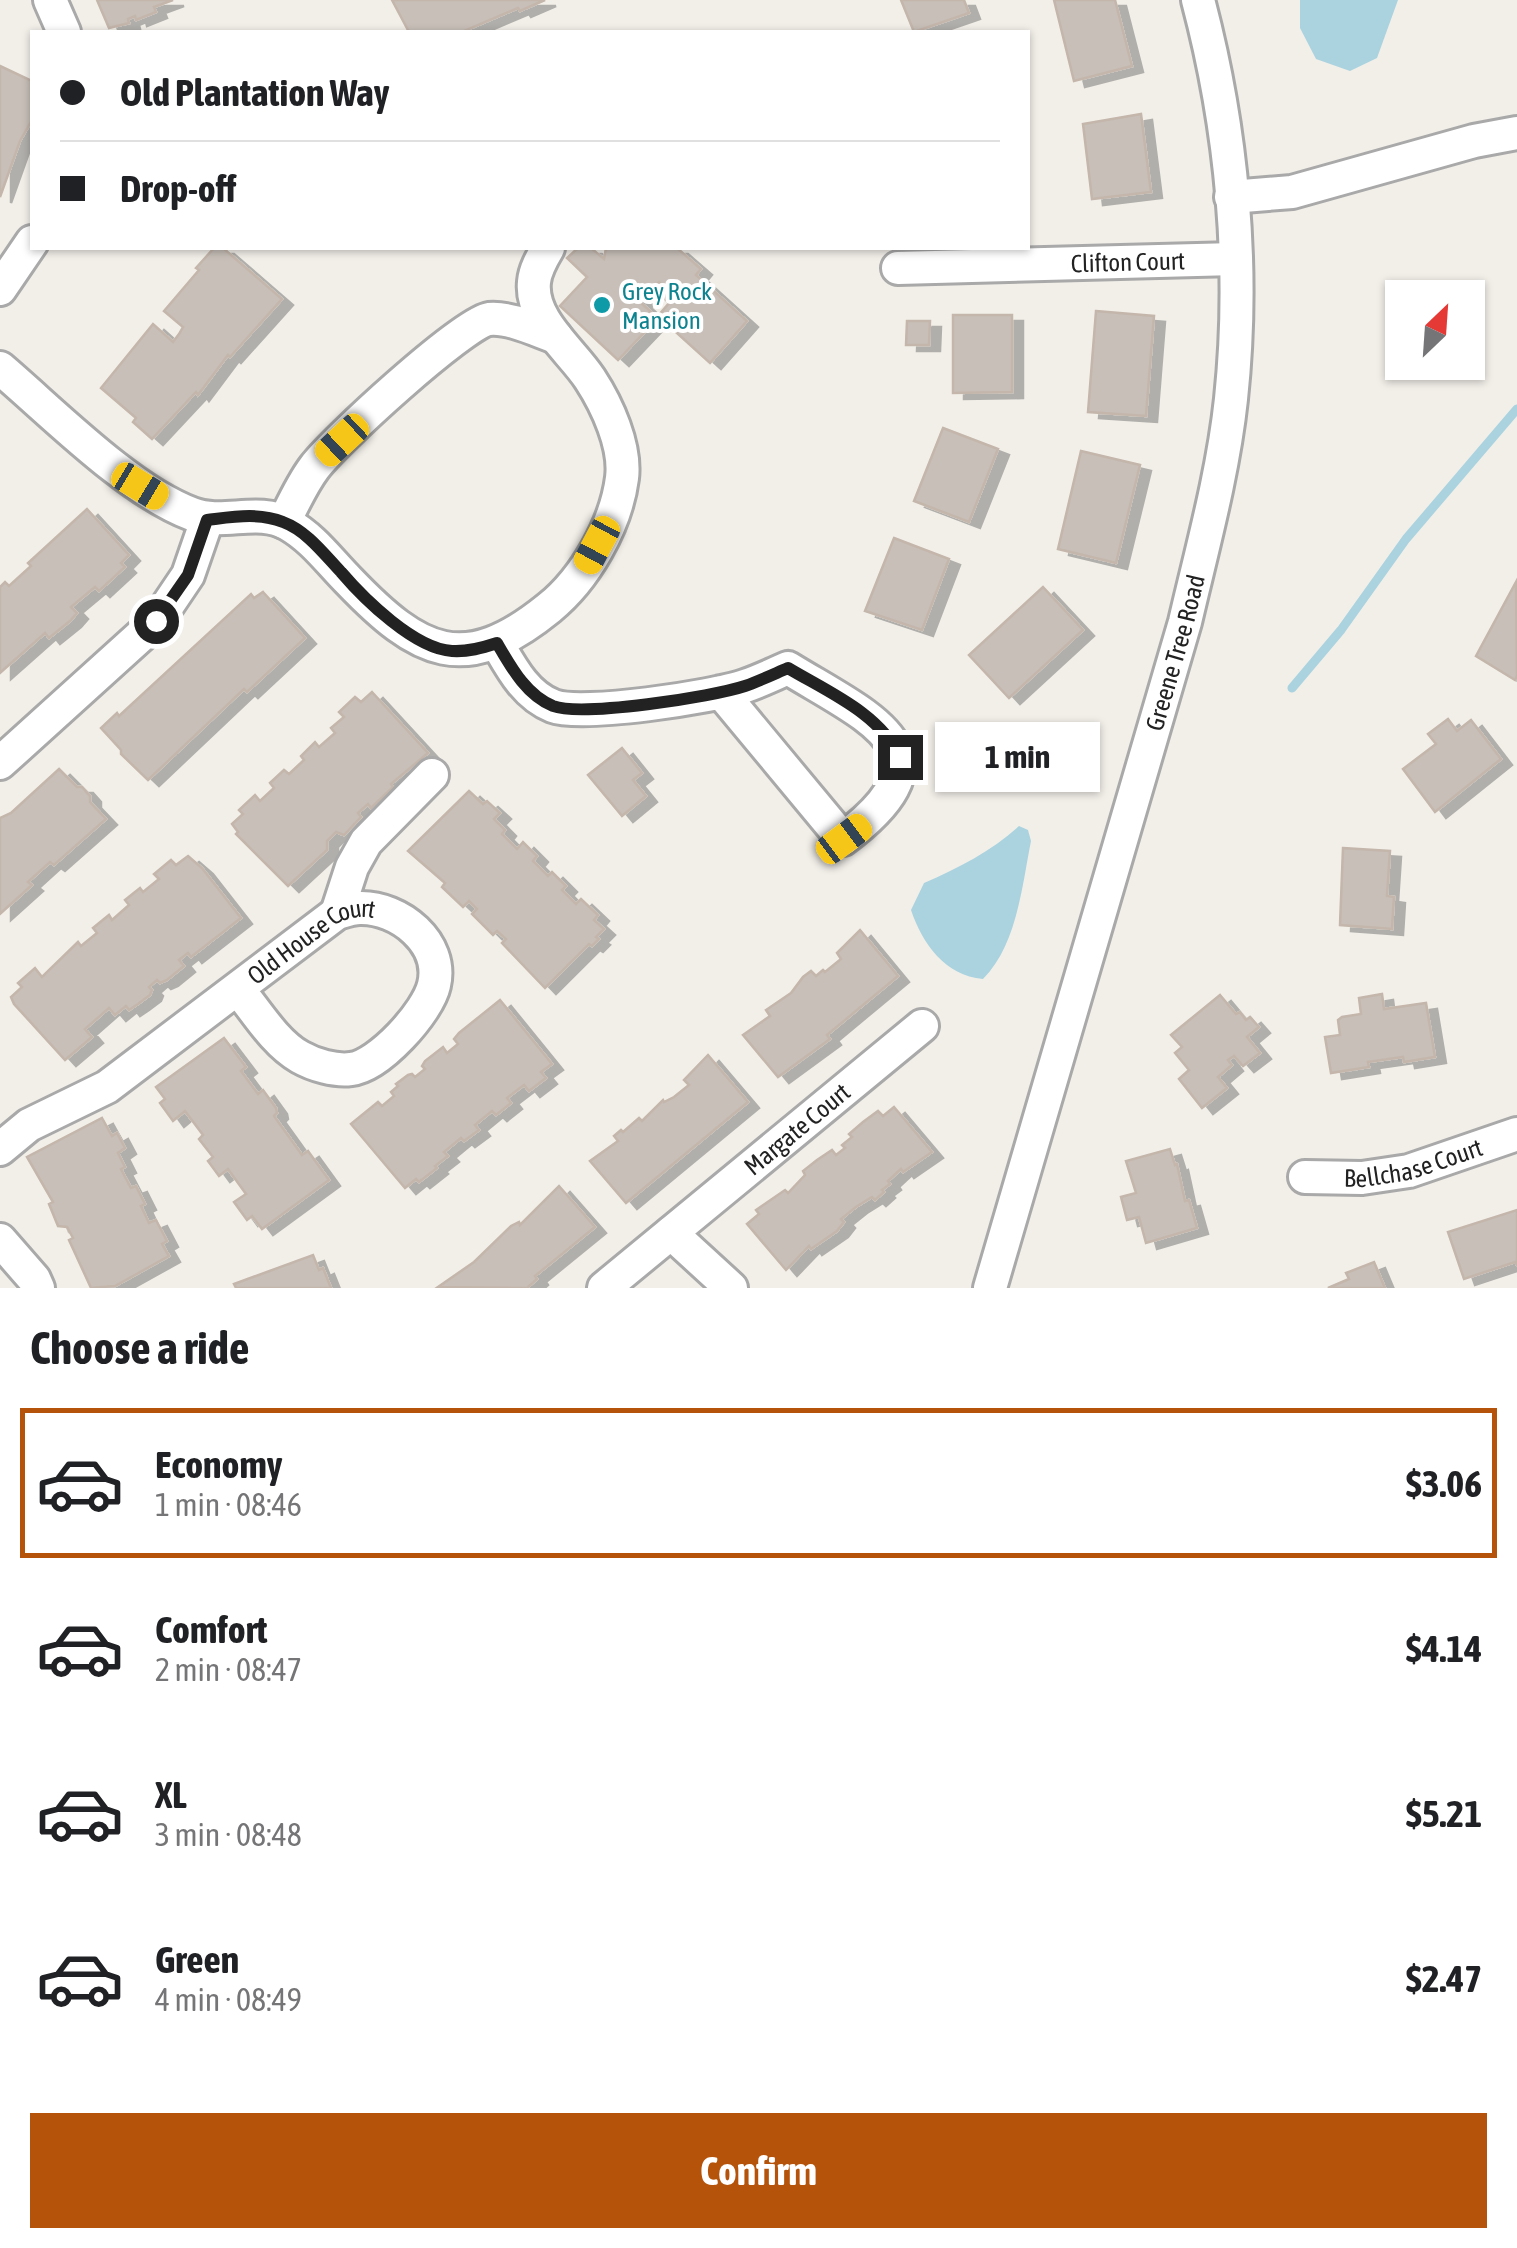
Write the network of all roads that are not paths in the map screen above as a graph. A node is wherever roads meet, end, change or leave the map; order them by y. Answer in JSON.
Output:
{"nodes":[{"id":1,"x":50,"y":0,"type":"edge"},
{"id":2,"x":1198,"y":0,"type":"edge"},
{"id":3,"x":63,"y":30,"type":"edge"},
{"id":4,"x":1517,"y":134,"type":"edge"},
{"id":5,"x":1232,"y":198,"type":"junction"},
{"id":6,"x":30,"y":245,"type":"edge"},
{"id":7,"x":547,"y":250,"type":"edge"},
{"id":8,"x":1235,"y":259,"type":"junction"},
{"id":9,"x":898,"y":268,"type":"dead end"},
{"id":10,"x":0,"y":289,"type":"edge"},
{"id":11,"x":556,"y":337,"type":"junction"},
{"id":12,"x":0,"y":368,"type":"edge"},
{"id":13,"x":207,"y":520,"type":"junction"},
{"id":14,"x":284,"y":522,"type":"junction"},
{"id":15,"x":497,"y":643,"type":"junction"},
{"id":16,"x":721,"y":692,"type":"junction"},
{"id":17,"x":0,"y":763,"type":"edge"},
{"id":18,"x":432,"y":775,"type":"dead end"},
{"id":19,"x":337,"y":913,"type":"junction"},
{"id":20,"x":238,"y":989,"type":"junction"},
{"id":21,"x":922,"y":1026,"type":"dead end"},
{"id":22,"x":1517,"y":1134,"type":"edge"},
{"id":23,"x":0,"y":1148,"type":"edge"},
{"id":24,"x":1306,"y":1177,"type":"dead end"},
{"id":25,"x":671,"y":1232,"type":"junction"},
{"id":26,"x":0,"y":1240,"type":"edge"},
{"id":27,"x":38,"y":1288,"type":"edge"},
{"id":28,"x":604,"y":1288,"type":"edge"},
{"id":29,"x":731,"y":1288,"type":"edge"},
{"id":30,"x":990,"y":1288,"type":"edge"}],
"edges":[{"from":1,"to":3,"type":"street"},
{"from":2,"to":5,"type":"street","name":"Greene Tree Road"},
{"from":4,"to":5,"type":"street"},
{"from":5,"to":8,"type":"street","name":"Greene Tree Road"},
{"from":6,"to":10,"type":"street"},
{"from":7,"to":11,"type":"street"},
{"from":8,"to":9,"type":"street","name":"Clifton Court"},
{"from":8,"to":30,"type":"street","name":"Greene Tree Road"},
{"from":11,"to":14,"type":"street"},
{"from":11,"to":15,"type":"street"},
{"from":12,"to":13,"type":"street"},
{"from":13,"to":14,"type":"street"},
{"from":13,"to":17,"type":"street"},
{"from":14,"to":15,"type":"street"},
{"from":15,"to":16,"type":"street"},
{"from":16,"to":16,"type":"street"},
{"from":18,"to":19,"type":"street"},
{"from":19,"to":20,"type":"street","name":"Old House Court"},
{"from":19,"to":20,"type":"street","name":"Old House Court"},
{"from":20,"to":23,"type":"street","name":"Old House Court"},
{"from":21,"to":25,"type":"street","name":"Margate Court"},
{"from":22,"to":24,"type":"street","name":"Bellchase Court"},
{"from":25,"to":28,"type":"street","name":"Margate Court"},
{"from":25,"to":29,"type":"street"},
{"from":26,"to":27,"type":"street"}]}
